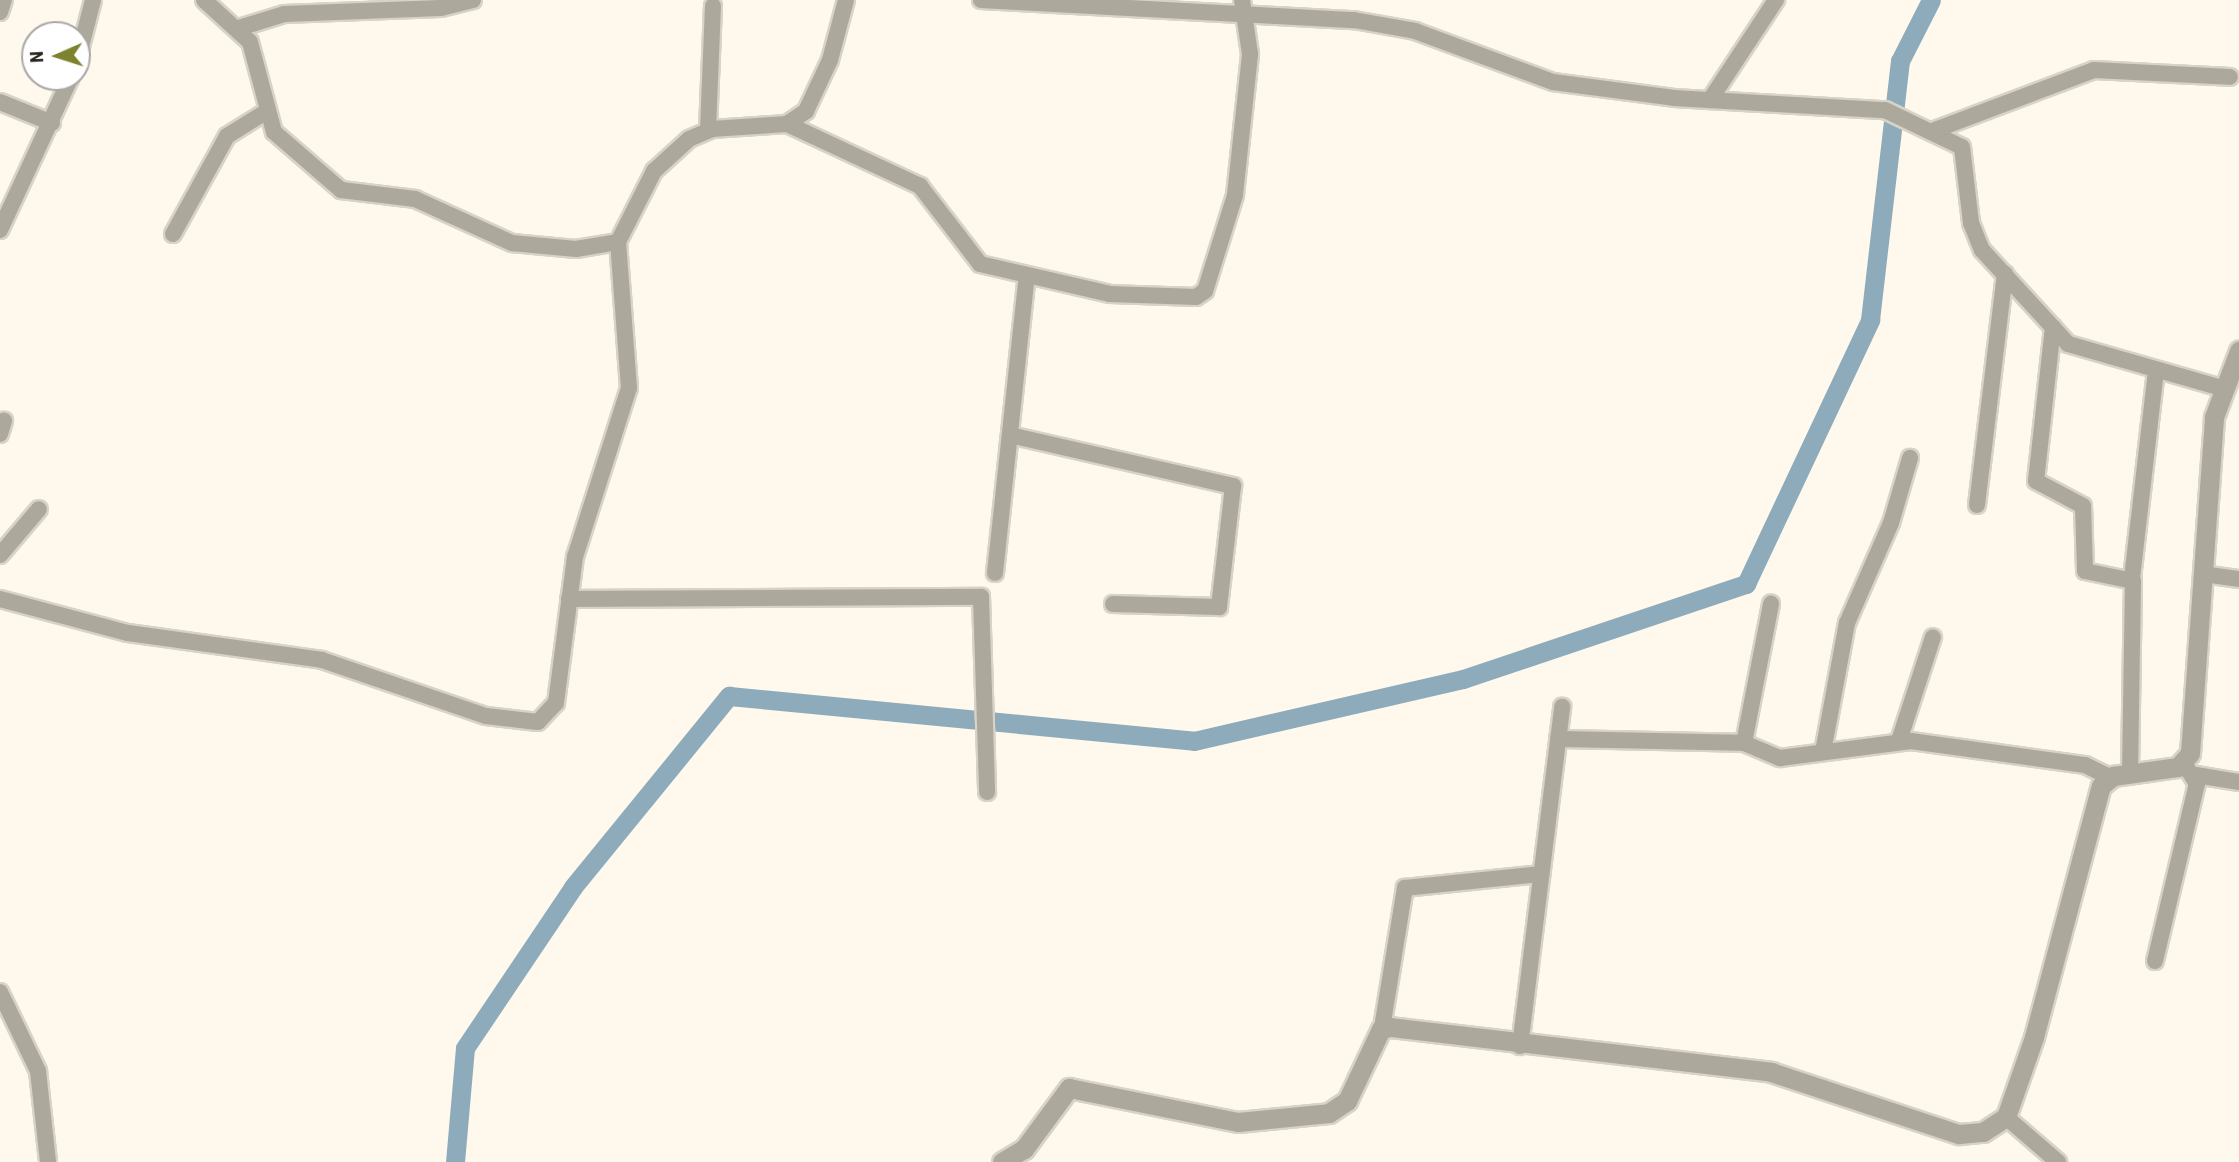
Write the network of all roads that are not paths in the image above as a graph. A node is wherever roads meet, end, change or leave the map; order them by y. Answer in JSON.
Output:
{"nodes":[{"id":1,"x":4,"y":0,"type":"edge"},
{"id":2,"x":93,"y":0,"type":"edge"},
{"id":3,"x":204,"y":0,"type":"edge"},
{"id":4,"x":473,"y":0,"type":"edge"},
{"id":5,"x":846,"y":0,"type":"edge"},
{"id":6,"x":981,"y":0,"type":"edge"},
{"id":7,"x":1776,"y":0,"type":"edge"},
{"id":8,"x":713,"y":6,"type":"dead end"},
{"id":9,"x":1242,"y":7,"type":"edge"},
{"id":10,"x":0,"y":12,"type":"edge"},
{"id":11,"x":88,"y":21,"type":"edge"},
{"id":12,"x":239,"y":28,"type":"junction"},
{"id":13,"x":2230,"y":77,"type":"dead end"},
{"id":14,"x":65,"y":91,"type":"edge"},
{"id":15,"x":1710,"y":100,"type":"junction"},
{"id":16,"x":0,"y":102,"type":"edge"},
{"id":17,"x":264,"y":113,"type":"junction"},
{"id":18,"x":52,"y":123,"type":"junction"},
{"id":19,"x":787,"y":124,"type":"junction"},
{"id":20,"x":708,"y":130,"type":"junction"},
{"id":21,"x":1935,"y":130,"type":"junction"},
{"id":22,"x":0,"y":230,"type":"edge"},
{"id":23,"x":173,"y":234,"type":"dead end"},
{"id":24,"x":618,"y":242,"type":"junction"},
{"id":25,"x":2005,"y":274,"type":"junction"},
{"id":26,"x":1027,"y":275,"type":"junction"},
{"id":27,"x":2053,"y":327,"type":"junction"},
{"id":28,"x":2239,"y":351,"type":"edge"},
{"id":29,"x":2156,"y":371,"type":"junction"},
{"id":30,"x":2221,"y":388,"type":"junction"},
{"id":31,"x":1010,"y":435,"type":"junction"},
{"id":32,"x":1910,"y":458,"type":"dead end"},
{"id":33,"x":1977,"y":505,"type":"dead end"},
{"id":34,"x":39,"y":509,"type":"dead end"},
{"id":35,"x":0,"y":555,"type":"edge"},
{"id":36,"x":995,"y":573,"type":"dead end"},
{"id":37,"x":2203,"y":574,"type":"junction"},
{"id":38,"x":2132,"y":578,"type":"junction"},
{"id":39,"x":2239,"y":579,"type":"edge"},
{"id":40,"x":0,"y":599,"type":"edge"},
{"id":41,"x":569,"y":599,"type":"junction"},
{"id":42,"x":1113,"y":604,"type":"dead end"},
{"id":43,"x":1770,"y":604,"type":"dead end"},
{"id":44,"x":1933,"y":637,"type":"dead end"},
{"id":45,"x":1562,"y":707,"type":"dead end"},
{"id":46,"x":1558,"y":740,"type":"junction"},
{"id":47,"x":1899,"y":741,"type":"junction"},
{"id":48,"x":1744,"y":743,"type":"junction"},
{"id":49,"x":1823,"y":752,"type":"junction"},
{"id":50,"x":2190,"y":769,"type":"junction"},
{"id":51,"x":2130,"y":774,"type":"junction"},
{"id":52,"x":2110,"y":777,"type":"junction"},
{"id":53,"x":2239,"y":782,"type":"edge"},
{"id":54,"x":987,"y":792,"type":"dead end"},
{"id":55,"x":1541,"y":874,"type":"junction"},
{"id":56,"x":2155,"y":961,"type":"dead end"},
{"id":57,"x":0,"y":992,"type":"edge"},
{"id":58,"x":1382,"y":1028,"type":"junction"},
{"id":59,"x":1520,"y":1046,"type":"junction"},
{"id":60,"x":2006,"y":1116,"type":"junction"},
{"id":61,"x":48,"y":1162,"type":"edge"},
{"id":62,"x":1002,"y":1162,"type":"edge"},
{"id":63,"x":2058,"y":1162,"type":"edge"}],
"edges":[{"from":1,"to":10,"type":"street"},
{"from":2,"to":11,"type":"street"},
{"from":3,"to":12,"type":"street"},
{"from":4,"to":12,"type":"street"},
{"from":5,"to":19,"type":"street"},
{"from":6,"to":9,"type":"street"},
{"from":7,"to":15,"type":"street"},
{"from":8,"to":20,"type":"street"},
{"from":9,"to":15,"type":"street"},
{"from":9,"to":26,"type":"street"},
{"from":12,"to":17,"type":"street"},
{"from":13,"to":21,"type":"street"},
{"from":14,"to":18,"type":"street"},
{"from":15,"to":21,"type":"street"},
{"from":16,"to":18,"type":"street"},
{"from":17,"to":23,"type":"street"},
{"from":17,"to":24,"type":"street"},
{"from":18,"to":22,"type":"street"},
{"from":19,"to":20,"type":"street"},
{"from":19,"to":26,"type":"street"},
{"from":20,"to":24,"type":"street"},
{"from":21,"to":25,"type":"street"},
{"from":24,"to":41,"type":"street"},
{"from":25,"to":27,"type":"street"},
{"from":25,"to":33,"type":"street"},
{"from":26,"to":31,"type":"street"},
{"from":27,"to":29,"type":"street"},
{"from":27,"to":38,"type":"street"},
{"from":28,"to":30,"type":"street"},
{"from":29,"to":30,"type":"street"},
{"from":29,"to":38,"type":"street"},
{"from":30,"to":37,"type":"street"},
{"from":31,"to":36,"type":"street"},
{"from":31,"to":42,"type":"street"},
{"from":32,"to":49,"type":"street"},
{"from":34,"to":35,"type":"street"},
{"from":37,"to":39,"type":"street"},
{"from":37,"to":50,"type":"street"},
{"from":38,"to":51,"type":"street"},
{"from":40,"to":41,"type":"street"},
{"from":41,"to":54,"type":"street"},
{"from":43,"to":48,"type":"street"},
{"from":44,"to":47,"type":"street"},
{"from":45,"to":46,"type":"street"},
{"from":46,"to":48,"type":"street"},
{"from":46,"to":55,"type":"street"},
{"from":47,"to":49,"type":"street"},
{"from":47,"to":52,"type":"street"},
{"from":48,"to":49,"type":"street"},
{"from":50,"to":51,"type":"street"},
{"from":50,"to":53,"type":"street"},
{"from":50,"to":56,"type":"street"},
{"from":51,"to":52,"type":"street"},
{"from":52,"to":60,"type":"street"},
{"from":55,"to":58,"type":"street"},
{"from":55,"to":59,"type":"street"},
{"from":57,"to":61,"type":"street"},
{"from":58,"to":59,"type":"street"},
{"from":58,"to":62,"type":"street"},
{"from":59,"to":60,"type":"street"},
{"from":60,"to":63,"type":"street"}]}
